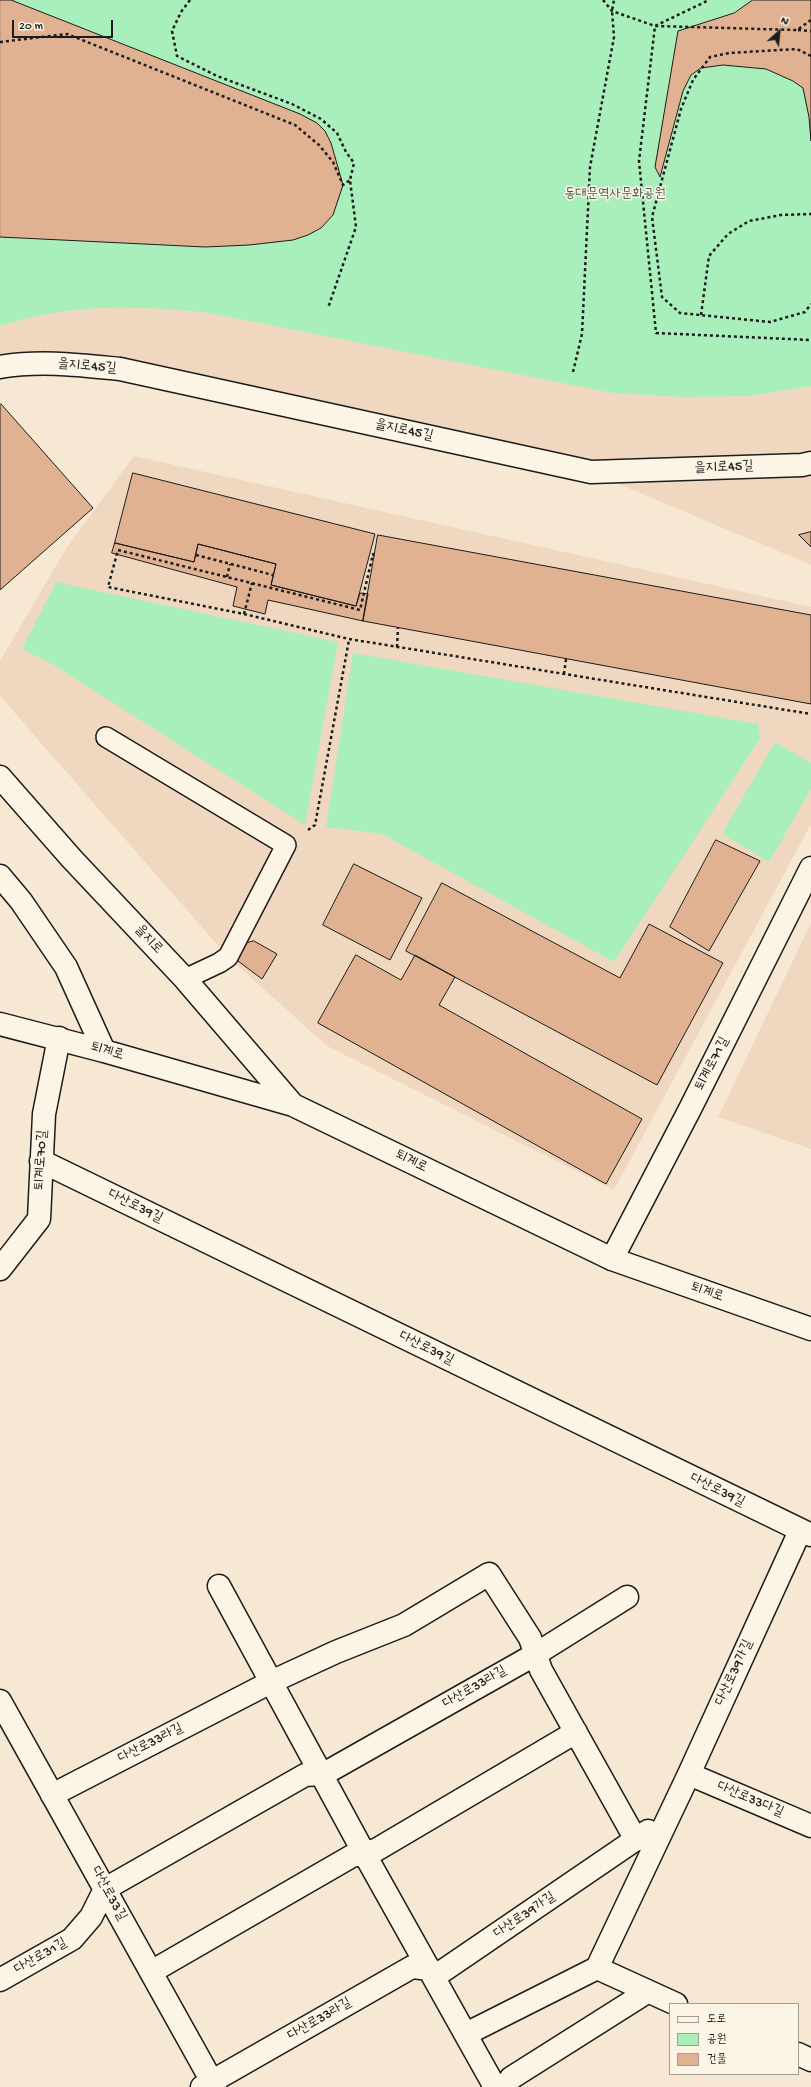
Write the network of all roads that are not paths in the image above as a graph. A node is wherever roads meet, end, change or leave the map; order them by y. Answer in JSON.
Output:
{"nodes":[{"id":1,"x":0,"y":366,"type":"edge"},
{"id":2,"x":811,"y":463,"type":"edge"},
{"id":3,"x":106,"y":737,"type":"dead end"},
{"id":4,"x":0,"y":777,"type":"edge"},
{"id":5,"x":811,"y":868,"type":"edge"},
{"id":6,"x":0,"y":876,"type":"edge"},
{"id":7,"x":185,"y":979,"type":"junction"},
{"id":8,"x":0,"y":1024,"type":"edge"},
{"id":9,"x":59,"y":1038,"type":"junction"},
{"id":10,"x":104,"y":1051,"type":"junction"},
{"id":11,"x":293,"y":1105,"type":"junction"},
{"id":12,"x":41,"y":1161,"type":"junction"},
{"id":13,"x":612,"y":1259,"type":"junction"},
{"id":14,"x":0,"y":1270,"type":"edge"},
{"id":15,"x":811,"y":1329,"type":"edge"},
{"id":16,"x":806,"y":1533,"type":"edge"},
{"id":17,"x":218,"y":1586,"type":"dead end"},
{"id":18,"x":627,"y":1597,"type":"dead end"},
{"id":19,"x":536,"y":1654,"type":"junction"},
{"id":20,"x":271,"y":1682,"type":"junction"},
{"id":21,"x":0,"y":1701,"type":"edge"},
{"id":22,"x":576,"y":1732,"type":"junction"},
{"id":23,"x":321,"y":1774,"type":"junction"},
{"id":24,"x":689,"y":1774,"type":"junction"},
{"id":25,"x":52,"y":1795,"type":"junction"},
{"id":26,"x":670,"y":1814,"type":"junction"},
{"id":27,"x":811,"y":1826,"type":"edge"},
{"id":28,"x":636,"y":1840,"type":"junction"},
{"id":29,"x":364,"y":1853,"type":"junction"},
{"id":30,"x":105,"y":1889,"type":"junction"},
{"id":31,"x":597,"y":1968,"type":"junction"},
{"id":32,"x":151,"y":1972,"type":"junction"},
{"id":33,"x":432,"y":1973,"type":"junction"},
{"id":34,"x":0,"y":1980,"type":"edge"},
{"id":35,"x":647,"y":1992,"type":"junction"},
{"id":36,"x":674,"y":2003,"type":"edge"},
{"id":37,"x":466,"y":2034,"type":"junction"},
{"id":38,"x":799,"y":2054,"type":"edge"},
{"id":39,"x":811,"y":2060,"type":"edge"},
{"id":40,"x":210,"y":2085,"type":"edge"},
{"id":41,"x":496,"y":2087,"type":"edge"},
{"id":42,"x":504,"y":2087,"type":"edge"}],
"edges":[{"from":1,"to":2,"type":"street","name":"을지로45길"},
{"from":3,"to":7,"type":"lane"},
{"from":4,"to":7,"type":"street","name":"을지로"},
{"from":5,"to":13,"type":"street","name":"퇴계로71길"},
{"from":6,"to":10,"type":"street"},
{"from":7,"to":11,"type":"street","name":"을지로"},
{"from":8,"to":9,"type":"street","name":"퇴계로"},
{"from":9,"to":10,"type":"street","name":"퇴계로"},
{"from":9,"to":12,"type":"street","name":"퇴계로70길"},
{"from":10,"to":11,"type":"street","name":"퇴계로"},
{"from":11,"to":13,"type":"street","name":"퇴계로"},
{"from":12,"to":14,"type":"street","name":"퇴계로70길"},
{"from":12,"to":16,"type":"street","name":"다산로39길"},
{"from":13,"to":15,"type":"street","name":"퇴계로"},
{"from":16,"to":24,"type":"street","name":"다산로39가길"},
{"from":17,"to":20,"type":"street"},
{"from":18,"to":19,"type":"street","name":"다산로33라길"},
{"from":19,"to":20,"type":"street","name":"다산로33라길"},
{"from":19,"to":22,"type":"street"},
{"from":19,"to":23,"type":"street","name":"다산로33라길"},
{"from":20,"to":23,"type":"street"},
{"from":20,"to":25,"type":"street","name":"다산로33라길"},
{"from":21,"to":25,"type":"street","name":"다산로33길"},
{"from":22,"to":28,"type":"street"},
{"from":22,"to":29,"type":"street"},
{"from":23,"to":29,"type":"street"},
{"from":23,"to":30,"type":"street","name":"다산로33라길"},
{"from":24,"to":26,"type":"street","name":"다산로39가길"},
{"from":24,"to":27,"type":"street","name":"다산로33다길"},
{"from":25,"to":30,"type":"street","name":"다산로33길"},
{"from":26,"to":28,"type":"street","name":"다산로39가길"},
{"from":26,"to":31,"type":"street","name":"다산로39가길"},
{"from":28,"to":33,"type":"street","name":"다산로39가길"},
{"from":29,"to":32,"type":"street"},
{"from":29,"to":33,"type":"street"},
{"from":30,"to":32,"type":"street","name":"다산로33길"},
{"from":30,"to":34,"type":"street","name":"다산로31길"},
{"from":31,"to":35,"type":"street"},
{"from":31,"to":37,"type":"street"},
{"from":32,"to":40,"type":"street","name":"다산로33길"},
{"from":33,"to":37,"type":"street"},
{"from":33,"to":40,"type":"street","name":"다산로33라길"},
{"from":35,"to":36,"type":"street"},
{"from":35,"to":42,"type":"street"},
{"from":37,"to":41,"type":"street"},
{"from":38,"to":39,"type":"street"}]}
